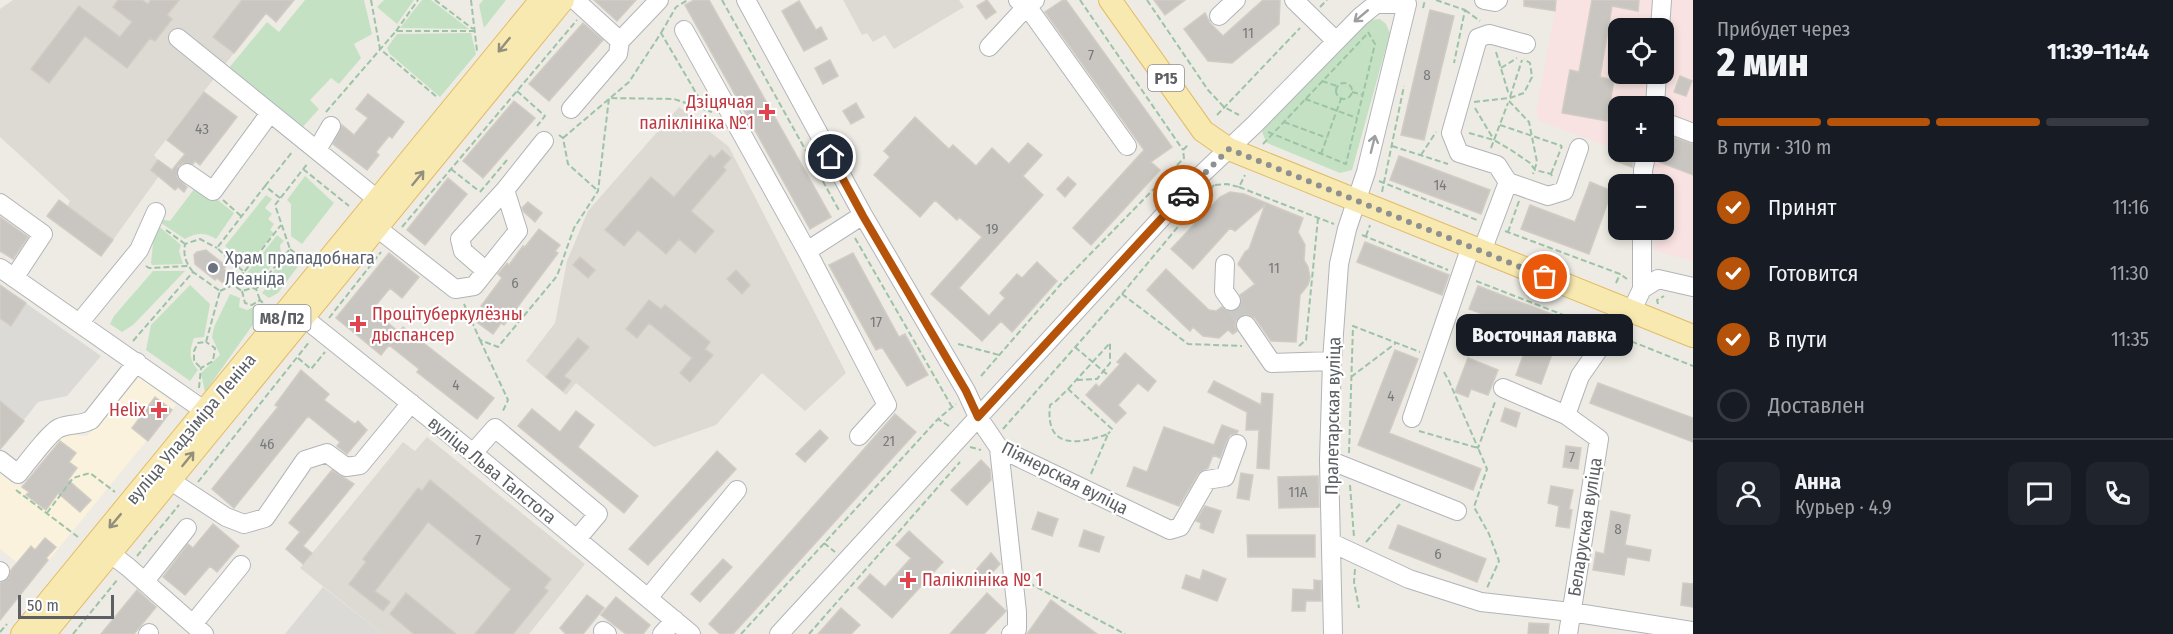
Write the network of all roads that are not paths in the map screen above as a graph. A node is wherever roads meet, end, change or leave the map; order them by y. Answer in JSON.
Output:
{"nodes":[{"id":1,"x":541,"y":0,"type":"edge"},
{"id":2,"x":563,"y":0,"type":"edge"},
{"id":3,"x":659,"y":0,"type":"edge"},
{"id":4,"x":746,"y":0,"type":"edge"},
{"id":5,"x":1110,"y":0,"type":"edge"},
{"id":6,"x":1236,"y":0,"type":"edge"},
{"id":7,"x":1294,"y":0,"type":"edge"},
{"id":8,"x":1484,"y":0,"type":"edge"},
{"id":9,"x":1498,"y":0,"type":"edge"},
{"id":10,"x":1662,"y":0,"type":"edge"},
{"id":11,"x":1027,"y":2,"type":"edge"},
{"id":12,"x":1412,"y":4,"type":"edge"},
{"id":13,"x":580,"y":5,"type":"edge"},
{"id":14,"x":1220,"y":16,"type":"dead end"},
{"id":15,"x":1661,"y":18,"type":"edge"},
{"id":16,"x":684,"y":30,"type":"dead end"},
{"id":17,"x":178,"y":38,"type":"dead end"},
{"id":18,"x":1335,"y":40,"type":"junction"},
{"id":19,"x":620,"y":41,"type":"junction"},
{"id":20,"x":989,"y":47,"type":"dead end"},
{"id":21,"x":1522,"y":53,"type":"road end"},
{"id":22,"x":571,"y":109,"type":"dead end"},
{"id":23,"x":270,"y":113,"type":"junction"},
{"id":24,"x":328,"y":119,"type":"road end"},
{"id":25,"x":1674,"y":126,"type":"edge"},
{"id":26,"x":546,"y":132,"type":"road end"},
{"id":27,"x":1693,"y":133,"type":"edge"},
{"id":28,"x":1127,"y":146,"type":"dead end"},
{"id":29,"x":1572,"y":148,"type":"road end"},
{"id":30,"x":1229,"y":149,"type":"junction"},
{"id":31,"x":317,"y":150,"type":"junction"},
{"id":32,"x":187,"y":173,"type":"dead end"},
{"id":33,"x":1516,"y":185,"type":"junction"},
{"id":34,"x":493,"y":195,"type":"junction"},
{"id":35,"x":1356,"y":200,"type":"junction"},
{"id":36,"x":0,"y":203,"type":"edge"},
{"id":37,"x":154,"y":216,"type":"road end"},
{"id":38,"x":863,"y":216,"type":"junction"},
{"id":39,"x":376,"y":217,"type":"junction"},
{"id":40,"x":1642,"y":240,"type":"edge"},
{"id":41,"x":1476,"y":248,"type":"junction"},
{"id":42,"x":807,"y":251,"type":"junction"},
{"id":43,"x":1225,"y":264,"type":"dead end"},
{"id":44,"x":486,"y":271,"type":"junction"},
{"id":45,"x":7,"y":273,"type":"edge"},
{"id":46,"x":1693,"y":287,"type":"edge"},
{"id":47,"x":1642,"y":289,"type":"junction"},
{"id":48,"x":1231,"y":301,"type":"tunnel mouth"},
{"id":49,"x":1630,"y":312,"type":"junction"},
{"id":50,"x":296,"y":316,"type":"junction"},
{"id":51,"x":80,"y":322,"type":"junction"},
{"id":52,"x":1246,"y":325,"type":"tunnel mouth"},
{"id":53,"x":1693,"y":336,"type":"edge"},
{"id":54,"x":1332,"y":361,"type":"junction"},
{"id":55,"x":137,"y":362,"type":"junction"},
{"id":56,"x":1503,"y":388,"type":"road end"},
{"id":57,"x":411,"y":403,"type":"junction"},
{"id":58,"x":213,"y":416,"type":"junction"},
{"id":59,"x":1566,"y":416,"type":"junction"},
{"id":60,"x":978,"y":417,"type":"junction"},
{"id":61,"x":1412,"y":418,"type":"road end"},
{"id":62,"x":859,"y":436,"type":"dead end"},
{"id":63,"x":1237,"y":444,"type":"dead end"},
{"id":64,"x":999,"y":448,"type":"junction"},
{"id":65,"x":473,"y":453,"type":"junction"},
{"id":66,"x":0,"y":460,"type":"edge"},
{"id":67,"x":1329,"y":460,"type":"junction"},
{"id":68,"x":171,"y":481,"type":"junction"},
{"id":69,"x":737,"y":490,"type":"dead end"},
{"id":70,"x":1457,"y":511,"type":"dead end"},
{"id":71,"x":187,"y":528,"type":"dead end"},
{"id":72,"x":577,"y":539,"type":"junction"},
{"id":73,"x":1332,"y":543,"type":"junction"},
{"id":74,"x":111,"y":554,"type":"junction"},
{"id":75,"x":242,"y":564,"type":"dead end"},
{"id":76,"x":145,"y":581,"type":"junction"},
{"id":77,"x":648,"y":598,"type":"junction"},
{"id":78,"x":1571,"y":612,"type":"junction"},
{"id":79,"x":675,"y":620,"type":"junction"},
{"id":80,"x":198,"y":629,"type":"edge"},
{"id":81,"x":1693,"y":631,"type":"edge"},
{"id":82,"x":1017,"y":632,"type":"edge"},
{"id":83,"x":22,"y":634,"type":"edge"},
{"id":84,"x":44,"y":634,"type":"edge"},
{"id":85,"x":662,"y":634,"type":"edge"},
{"id":86,"x":691,"y":634,"type":"edge"},
{"id":87,"x":779,"y":634,"type":"edge"},
{"id":88,"x":1333,"y":634,"type":"edge"},
{"id":89,"x":1568,"y":634,"type":"edge"}],
"edges":[{"from":1,"to":39,"type":"main road","name":"вуліца Уладзіміра Леніна","number":"М8/П2","one_way":true},
{"from":39,"to":2,"type":"main road","name":"вуліца Уладзіміра Леніна","number":"М8/П2","one_way":true},
{"from":3,"to":19,"type":"street"},
{"from":4,"to":38,"type":"street","name":"Піянерская вуліца"},
{"from":5,"to":30,"type":"main road","number":"Р15"},
{"from":6,"to":14,"type":"street"},
{"from":7,"to":18,"type":"street"},
{"from":8,"to":9,"type":"street"},
{"from":10,"to":15,"type":"street"},
{"from":11,"to":20,"type":"street"},
{"from":11,"to":28,"type":"street"},
{"from":12,"to":18,"type":"street","one_way":true},
{"from":35,"to":12,"type":"street","name":"Пралетарская вуліца","one_way":true},
{"from":13,"to":19,"type":"street"},
{"from":16,"to":42,"type":"street"},
{"from":17,"to":23,"type":"street"},
{"from":18,"to":30,"type":"street"},
{"from":19,"to":22,"type":"street"},
{"from":21,"to":33,"type":"street"},
{"from":23,"to":31,"type":"street"},
{"from":23,"to":32,"type":"street"},
{"from":24,"to":31,"type":"street"},
{"from":25,"to":27,"type":"street"},
{"from":26,"to":34,"type":"street"},
{"from":29,"to":33,"type":"street"},
{"from":30,"to":35,"type":"main road","number":"Р15"},
{"from":30,"to":60,"type":"street"},
{"from":31,"to":39,"type":"street"},
{"from":33,"to":41,"type":"street"},
{"from":34,"to":44,"type":"street"},
{"from":34,"to":44,"type":"street"},
{"from":35,"to":41,"type":"main road","number":"Р15"},
{"from":35,"to":54,"type":"street","name":"Пралетарская вуліца"},
{"from":36,"to":45,"type":"street"},
{"from":37,"to":51,"type":"street"},
{"from":38,"to":42,"type":"street"},
{"from":38,"to":60,"type":"street","name":"Піянерская вуліца"},
{"from":39,"to":44,"type":"street"},
{"from":39,"to":50,"type":"main road","name":"вуліца Уладзіміра Леніна","number":"М8/П2"},
{"from":40,"to":47,"type":"street"},
{"from":41,"to":49,"type":"main road","number":"Р15"},
{"from":41,"to":61,"type":"street"},
{"from":42,"to":62,"type":"street"},
{"from":43,"to":48,"type":"street"},
{"from":45,"to":51,"type":"street"},
{"from":46,"to":47,"type":"street"},
{"from":47,"to":49,"type":"street"},
{"from":49,"to":53,"type":"main road","number":"Р15"},
{"from":49,"to":59,"type":"street"},
{"from":50,"to":57,"type":"street","name":"вуліца Льва Талстога"},
{"from":50,"to":58,"type":"main road","name":"вуліца Уладзіміра Леніна","number":"М8/П2"},
{"from":51,"to":55,"type":"street"},
{"from":52,"to":54,"type":"street"},
{"from":54,"to":67,"type":"street","name":"Пралетарская вуліца"},
{"from":55,"to":58,"type":"street"},
{"from":55,"to":66,"type":"street"},
{"from":56,"to":59,"type":"street"},
{"from":57,"to":65,"type":"street","name":"вуліца Льва Талстога"},
{"from":57,"to":68,"type":"street"},
{"from":68,"to":58,"type":"main road","name":"вуліца Уладзіміра Леніна","number":"М8/П2","one_way":true},
{"from":58,"to":83,"type":"main road","name":"вуліца Уладзіміра Леніна","number":"М8/П2","one_way":true},
{"from":59,"to":78,"type":"street","name":"Беларуская вуліца"},
{"from":60,"to":64,"type":"street","name":"Піянерская вуліца"},
{"from":60,"to":87,"type":"street"},
{"from":63,"to":64,"type":"street","name":"Піянерская вуліца"},
{"from":64,"to":82,"type":"street"},
{"from":65,"to":72,"type":"street","name":"вуліца Льва Талстога"},
{"from":65,"to":72,"type":"street"},
{"from":67,"to":70,"type":"street"},
{"from":67,"to":73,"type":"street","name":"Пралетарская вуліца"},
{"from":68,"to":74,"type":"main road","name":"вуліца Уладзіміра Леніна","number":"М8/П2"},
{"from":69,"to":77,"type":"street"},
{"from":71,"to":76,"type":"street"},
{"from":72,"to":77,"type":"street","name":"вуліца Льва Талстога"},
{"from":73,"to":78,"type":"street"},
{"from":73,"to":88,"type":"street","name":"Пралетарская вуліца"},
{"from":74,"to":76,"type":"street"},
{"from":74,"to":84,"type":"main road","name":"вуліца Уладзіміра Леніна","number":"М8/П2"},
{"from":75,"to":80,"type":"street"},
{"from":76,"to":80,"type":"street"},
{"from":77,"to":79,"type":"street","name":"вуліца Льва Талстога"},
{"from":78,"to":81,"type":"street"},
{"from":78,"to":89,"type":"street","name":"Беларуская вуліца"},
{"from":79,"to":85,"type":"street"},
{"from":79,"to":86,"type":"street","name":"вуліца Льва Талстога"}]}
